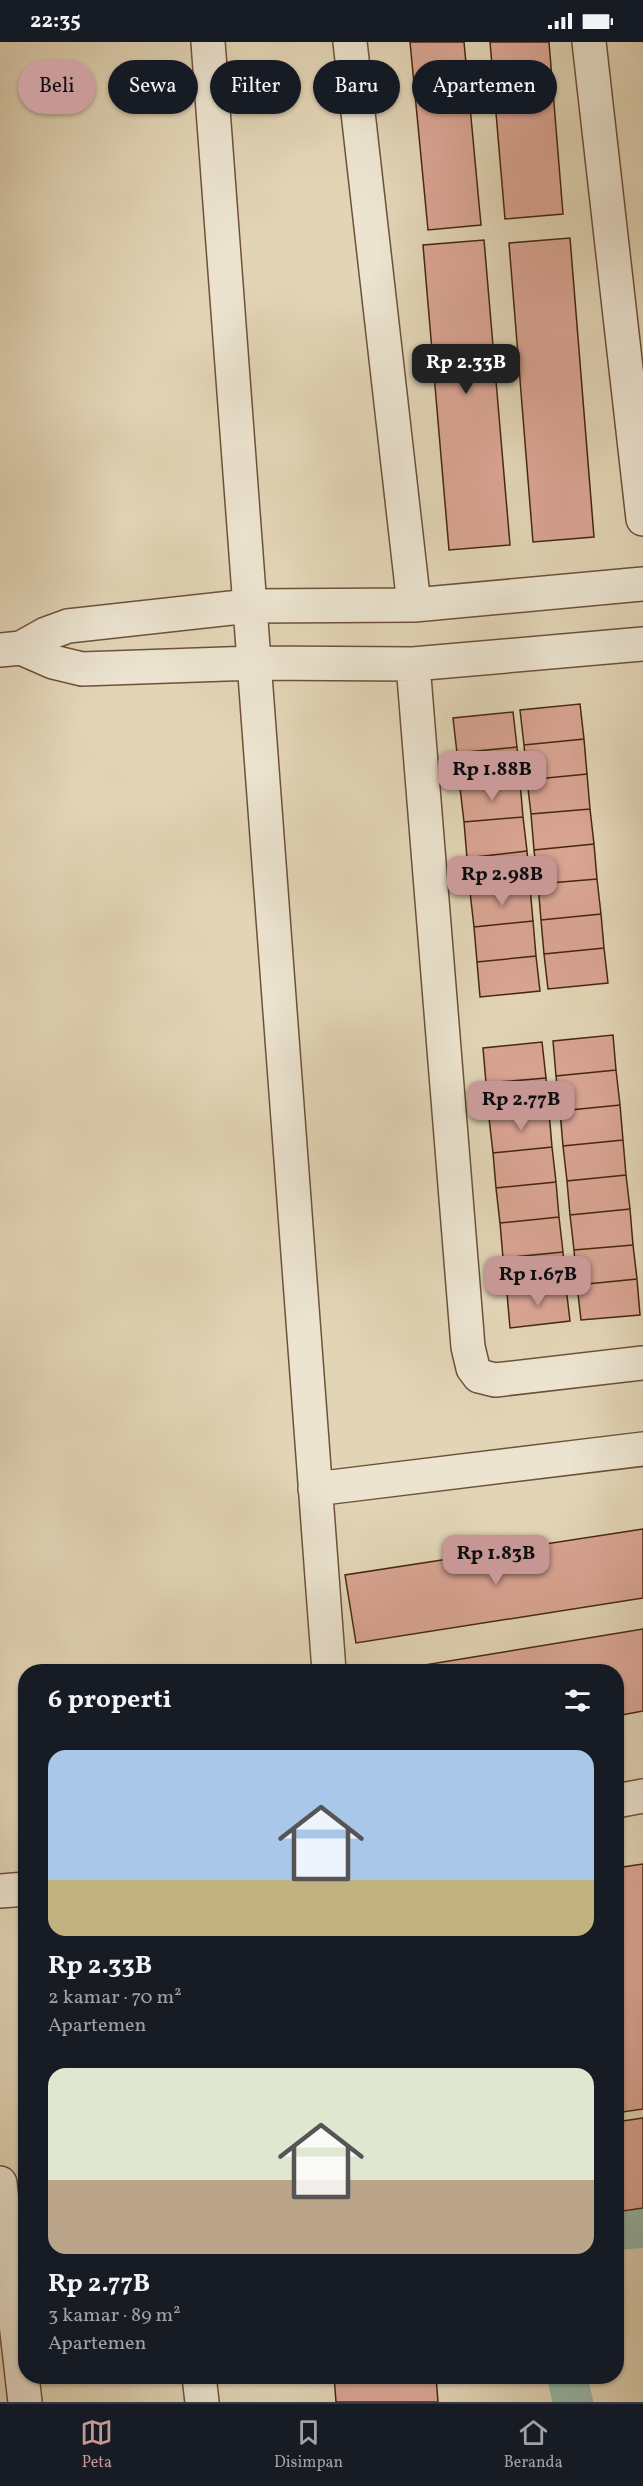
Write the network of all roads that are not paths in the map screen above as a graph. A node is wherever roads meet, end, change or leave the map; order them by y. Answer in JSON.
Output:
{"nodes":[{"id":1,"x":208,"y":42,"type":"edge"},
{"id":2,"x":350,"y":42,"type":"edge"},
{"id":3,"x":589,"y":42,"type":"edge"},
{"id":4,"x":643,"y":519,"type":"edge"},
{"id":5,"x":643,"y":584,"type":"edge"},
{"id":6,"x":414,"y":605,"type":"junction"},
{"id":7,"x":249,"y":606,"type":"junction"},
{"id":8,"x":643,"y":644,"type":"edge"},
{"id":9,"x":11,"y":649,"type":"edge"},
{"id":10,"x":254,"y":663,"type":"junction"},
{"id":11,"x":413,"y":664,"type":"junction"},
{"id":12,"x":643,"y":1363,"type":"edge"},
{"id":13,"x":643,"y":1449,"type":"edge"},
{"id":14,"x":315,"y":1489,"type":"junction"},
{"id":15,"x":328,"y":1664,"type":"edge"},
{"id":16,"x":643,"y":1796,"type":"edge"},
{"id":17,"x":624,"y":1800,"type":"edge"},
{"id":18,"x":18,"y":1889,"type":"edge"},
{"id":19,"x":0,"y":1891,"type":"edge"},
{"id":20,"x":0,"y":2183,"type":"edge"},
{"id":21,"x":14,"y":2327,"type":"edge"},
{"id":22,"x":18,"y":2354,"type":"edge"},
{"id":23,"x":22,"y":2384,"type":"edge"},
{"id":24,"x":200,"y":2384,"type":"edge"},
{"id":25,"x":25,"y":2402,"type":"edge"},
{"id":26,"x":202,"y":2402,"type":"edge"}],
"edges":[{"from":1,"to":7,"type":"street"},
{"from":2,"to":6,"type":"street"},
{"from":3,"to":4,"type":"street"},
{"from":5,"to":6,"type":"street"},
{"from":6,"to":7,"type":"street"},
{"from":7,"to":9,"type":"street"},
{"from":7,"to":10,"type":"street"},
{"from":8,"to":11,"type":"street"},
{"from":9,"to":10,"type":"street"},
{"from":10,"to":11,"type":"street"},
{"from":10,"to":14,"type":"street"},
{"from":11,"to":12,"type":"street"},
{"from":13,"to":14,"type":"street"},
{"from":14,"to":15,"type":"street"},
{"from":16,"to":17,"type":"street"},
{"from":18,"to":19,"type":"street"},
{"from":20,"to":21,"type":"street"},
{"from":21,"to":22,"type":"street"},
{"from":23,"to":25,"type":"street"},
{"from":24,"to":26,"type":"street"}]}
